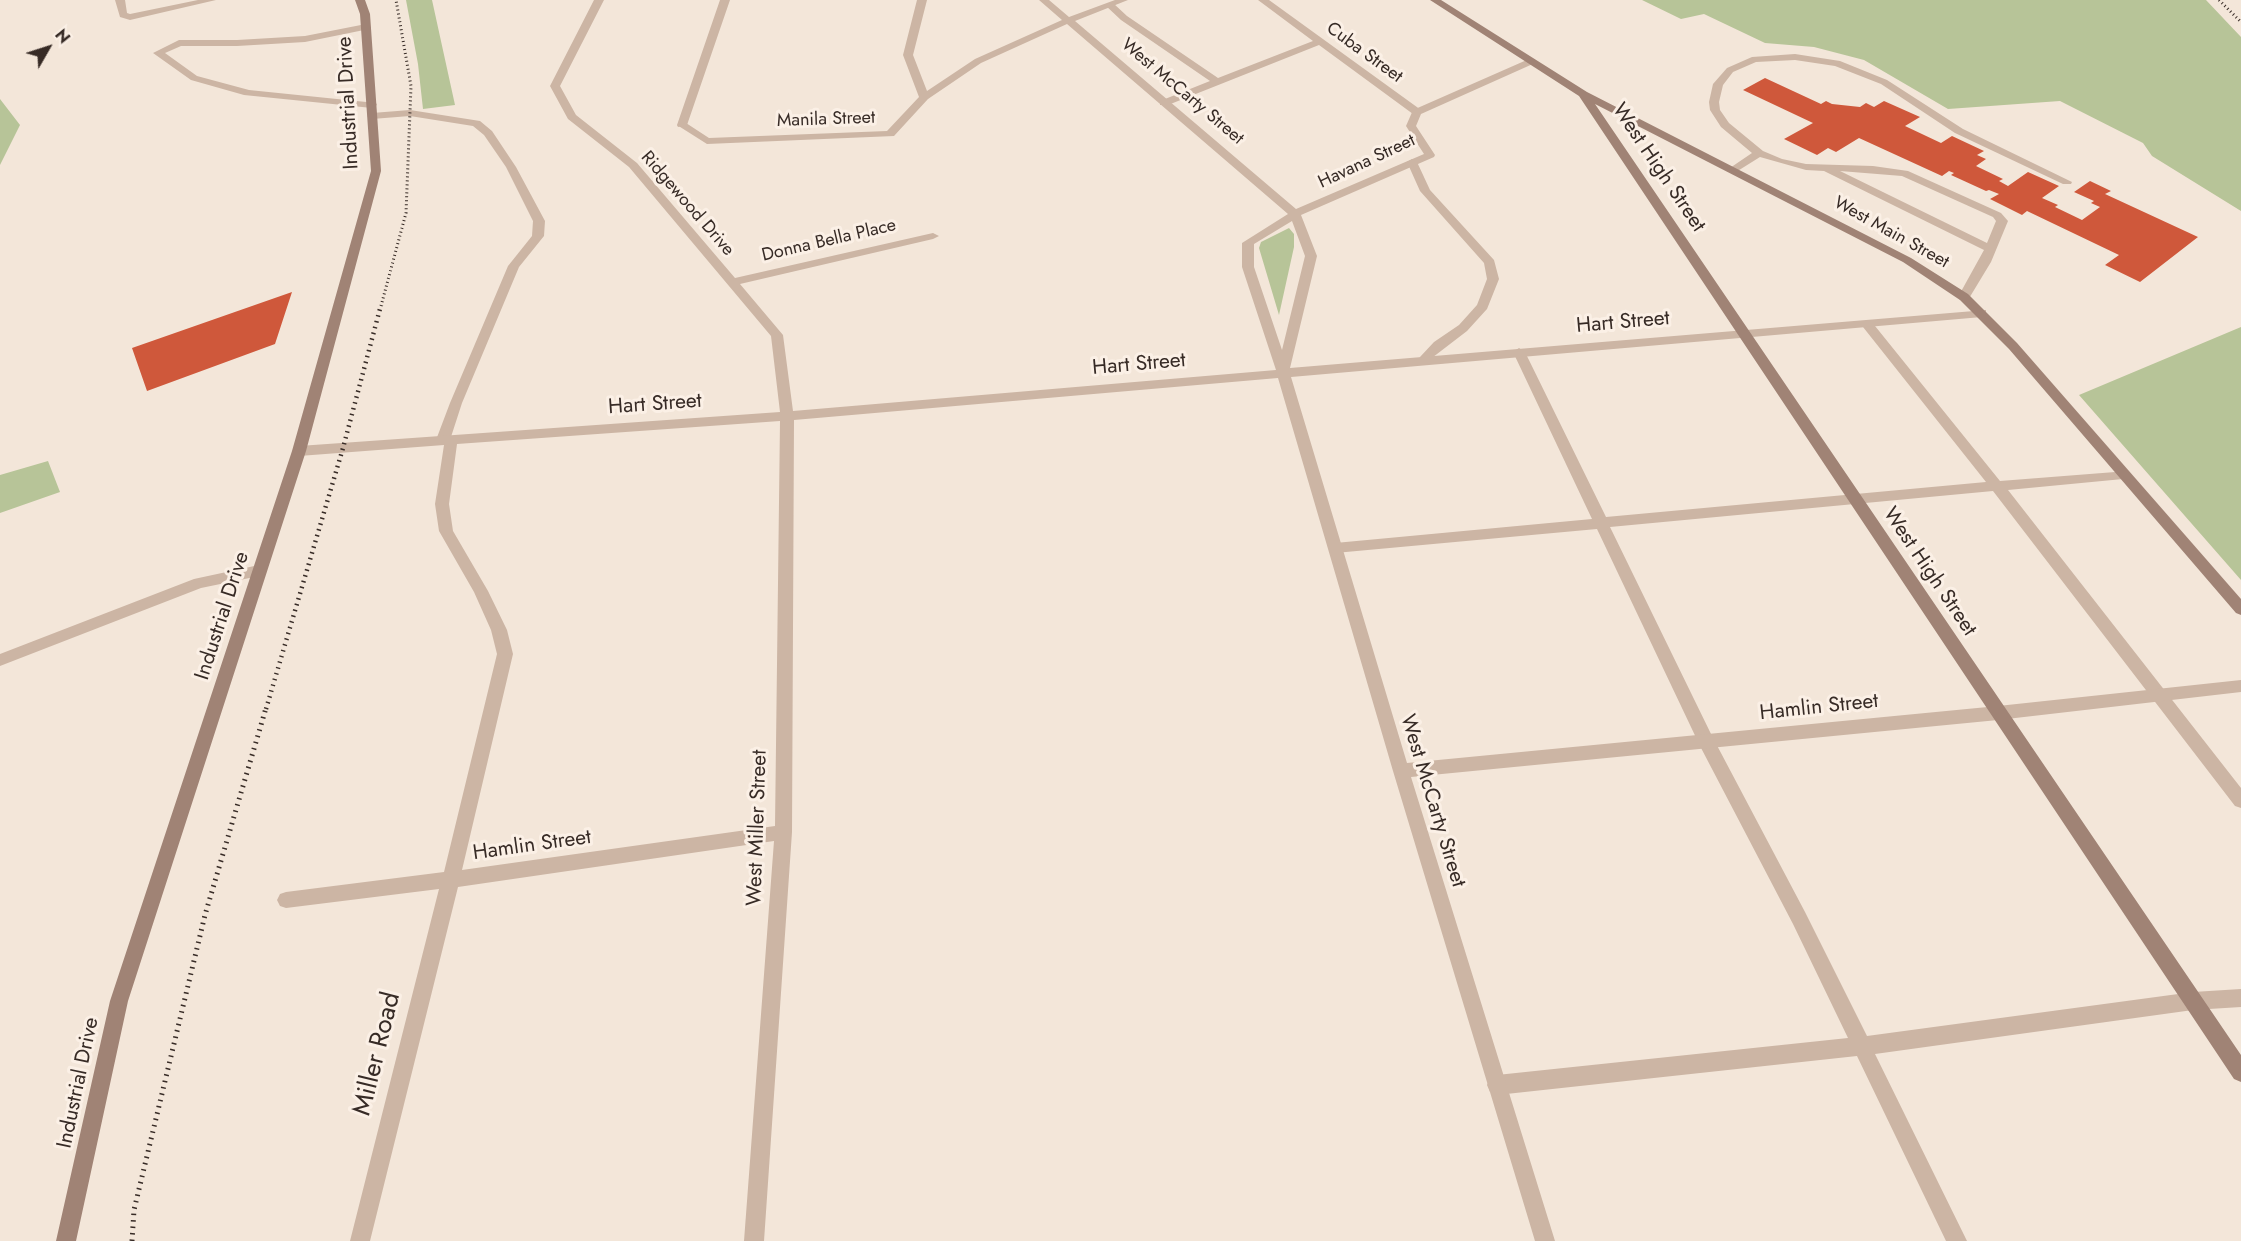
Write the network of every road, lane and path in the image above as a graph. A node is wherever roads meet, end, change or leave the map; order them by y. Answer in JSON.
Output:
{"nodes":[{"id":1,"x":120,"y":0,"type":"edge"},
{"id":2,"x":211,"y":0,"type":"edge"},
{"id":3,"x":360,"y":0,"type":"edge"},
{"id":4,"x":599,"y":0,"type":"edge"},
{"id":5,"x":725,"y":0,"type":"edge"},
{"id":6,"x":922,"y":0,"type":"edge"},
{"id":7,"x":1044,"y":0,"type":"edge"},
{"id":8,"x":1123,"y":0,"type":"edge"},
{"id":9,"x":1263,"y":0,"type":"edge"},
{"id":10,"x":1434,"y":0,"type":"edge"},
{"id":11,"x":1110,"y":5,"type":"junction"},
{"id":12,"x":1068,"y":20,"type":"junction"},
{"id":13,"x":366,"y":27,"type":"junction"},
{"id":14,"x":1320,"y":41,"type":"junction"},
{"id":15,"x":1532,"y":61,"type":"junction"},
{"id":16,"x":1218,"y":82,"type":"junction"},
{"id":17,"x":1584,"y":94,"type":"junction"},
{"id":18,"x":924,"y":97,"type":"junction"},
{"id":19,"x":1164,"y":103,"type":"junction"},
{"id":20,"x":372,"y":111,"type":"junction"},
{"id":21,"x":1418,"y":112,"type":"junction"},
{"id":22,"x":1759,"y":153,"type":"junction"},
{"id":23,"x":1412,"y":162,"type":"junction"},
{"id":24,"x":1824,"y":168,"type":"junction"},
{"id":25,"x":1732,"y":170,"type":"junction"},
{"id":26,"x":2067,"y":182,"type":"dead end"},
{"id":27,"x":1295,"y":214,"type":"junction"},
{"id":28,"x":933,"y":236,"type":"dead end"},
{"id":29,"x":1990,"y":249,"type":"junction"},
{"id":30,"x":733,"y":282,"type":"junction"},
{"id":31,"x":1964,"y":297,"type":"junction"},
{"id":32,"x":1982,"y":313,"type":"junction"},
{"id":33,"x":1867,"y":324,"type":"junction"},
{"id":34,"x":1742,"y":333,"type":"junction"},
{"id":35,"x":1519,"y":352,"type":"junction"},
{"id":36,"x":1425,"y":360,"type":"junction"},
{"id":37,"x":1283,"y":372,"type":"junction"},
{"id":38,"x":787,"y":416,"type":"junction"},
{"id":39,"x":447,"y":440,"type":"junction"},
{"id":40,"x":299,"y":451,"type":"junction"},
{"id":41,"x":2123,"y":474,"type":"junction"},
{"id":42,"x":1998,"y":486,"type":"junction"},
{"id":43,"x":1854,"y":499,"type":"junction"},
{"id":44,"x":1602,"y":524,"type":"junction"},
{"id":45,"x":1335,"y":548,"type":"junction"},
{"id":46,"x":260,"y":571,"type":"junction"},
{"id":47,"x":2241,"y":609,"type":"edge"},
{"id":48,"x":0,"y":660,"type":"edge"},
{"id":49,"x":2241,"y":686,"type":"edge"},
{"id":50,"x":2159,"y":695,"type":"junction"},
{"id":51,"x":1998,"y":713,"type":"junction"},
{"id":52,"x":1706,"y":741,"type":"junction"},
{"id":53,"x":1401,"y":771,"type":"junction"},
{"id":54,"x":2241,"y":801,"type":"edge"},
{"id":55,"x":783,"y":832,"type":"junction"},
{"id":56,"x":449,"y":880,"type":"junction"},
{"id":57,"x":286,"y":900,"type":"dead end"},
{"id":58,"x":2241,"y":998,"type":"edge"},
{"id":59,"x":2193,"y":1000,"type":"junction"},
{"id":60,"x":1862,"y":1046,"type":"junction"},
{"id":61,"x":2241,"y":1072,"type":"edge"},
{"id":62,"x":1497,"y":1085,"type":"junction"},
{"id":63,"x":66,"y":1241,"type":"edge"},
{"id":64,"x":360,"y":1241,"type":"edge"},
{"id":65,"x":754,"y":1241,"type":"edge"},
{"id":66,"x":1545,"y":1241,"type":"edge"},
{"id":67,"x":1957,"y":1241,"type":"edge"}],
"edges":[{"from":1,"to":2,"type":"street"},
{"from":3,"to":13,"type":"main road","name":"Industrial Drive"},
{"from":4,"to":30,"type":"street","name":"Ridgewood Drive"},
{"from":5,"to":18,"type":"street","name":"Manila Street"},
{"from":6,"to":18,"type":"street"},
{"from":7,"to":12,"type":"street","name":"West McCarty Street"},
{"from":8,"to":11,"type":"street","name":"Manila Street"},
{"from":9,"to":14,"type":"street","name":"Cuba Street"},
{"from":10,"to":15,"type":"main road","name":"West Main Street"},
{"from":11,"to":12,"type":"street","name":"Manila Street"},
{"from":11,"to":16,"type":"street"},
{"from":12,"to":18,"type":"street","name":"Manila Street"},
{"from":12,"to":19,"type":"street","name":"West McCarty Street"},
{"from":13,"to":20,"type":"main road","name":"Industrial Drive"},
{"from":13,"to":20,"type":"street"},
{"from":14,"to":16,"type":"street"},
{"from":14,"to":21,"type":"street","name":"Cuba Street"},
{"from":15,"to":17,"type":"main road","name":"West Main Street"},
{"from":15,"to":21,"type":"street","name":"Havana Street"},
{"from":16,"to":19,"type":"street"},
{"from":17,"to":25,"type":"main road","name":"West Main Street"},
{"from":17,"to":34,"type":"main road","name":"West High Street"},
{"from":19,"to":27,"type":"street","name":"West McCarty Street"},
{"from":20,"to":39,"type":"street"},
{"from":20,"to":40,"type":"main road","name":"Industrial Drive"},
{"from":21,"to":23,"type":"street","name":"Havana Street"},
{"from":22,"to":24,"type":"street"},
{"from":22,"to":25,"type":"street"},
{"from":22,"to":26,"type":"street"},
{"from":23,"to":27,"type":"street","name":"Havana Street"},
{"from":23,"to":36,"type":"street"},
{"from":24,"to":29,"type":"street"},
{"from":24,"to":29,"type":"street"},
{"from":25,"to":31,"type":"main road","name":"West Main Street"},
{"from":27,"to":37,"type":"street","name":"West McCarty Street"},
{"from":27,"to":37,"type":"street","name":"West McCarty Street"},
{"from":28,"to":30,"type":"street","name":"Donna Bella Place"},
{"from":29,"to":31,"type":"street"},
{"from":30,"to":38,"type":"street","name":"Ridgewood Drive"},
{"from":31,"to":32,"type":"main road","name":"West Main Street"},
{"from":32,"to":33,"type":"street","name":"Hart Street"},
{"from":32,"to":41,"type":"main road","name":"West Main Street"},
{"from":33,"to":34,"type":"street","name":"Hart Street"},
{"from":33,"to":42,"type":"street"},
{"from":34,"to":35,"type":"street","name":"Hart Street"},
{"from":34,"to":43,"type":"main road","name":"West High Street"},
{"from":35,"to":36,"type":"street","name":"Hart Street"},
{"from":35,"to":44,"type":"street"},
{"from":36,"to":37,"type":"street","name":"Hart Street"},
{"from":37,"to":38,"type":"street","name":"Hart Street"},
{"from":37,"to":45,"type":"street","name":"West McCarty Street"},
{"from":38,"to":39,"type":"street","name":"Hart Street"},
{"from":38,"to":55,"type":"street","name":"West Miller Street"},
{"from":39,"to":40,"type":"street","name":"Hart Street"},
{"from":39,"to":56,"type":"street"},
{"from":40,"to":46,"type":"main road","name":"Industrial Drive"},
{"from":41,"to":42,"type":"street"},
{"from":41,"to":47,"type":"main road","name":"West Main Street"},
{"from":42,"to":43,"type":"street"},
{"from":42,"to":50,"type":"street"},
{"from":43,"to":44,"type":"street"},
{"from":43,"to":51,"type":"main road","name":"West High Street"},
{"from":44,"to":45,"type":"street"},
{"from":44,"to":52,"type":"street"},
{"from":45,"to":53,"type":"street","name":"West McCarty Street"},
{"from":46,"to":48,"type":"street"},
{"from":46,"to":63,"type":"main road","name":"Industrial Drive"},
{"from":49,"to":50,"type":"street","name":"Hamlin Street"},
{"from":50,"to":51,"type":"street","name":"Hamlin Street"},
{"from":50,"to":54,"type":"street"},
{"from":51,"to":52,"type":"street","name":"Hamlin Street"},
{"from":51,"to":59,"type":"main road","name":"West High Street"},
{"from":52,"to":53,"type":"street","name":"Hamlin Street"},
{"from":52,"to":60,"type":"street"},
{"from":53,"to":62,"type":"street","name":"West McCarty Street"},
{"from":55,"to":56,"type":"street","name":"Hamlin Street"},
{"from":55,"to":65,"type":"street","name":"West Miller Street"},
{"from":56,"to":57,"type":"street","name":"Hamlin Street"},
{"from":56,"to":64,"type":"street","name":"Miller Road"},
{"from":58,"to":59,"type":"street"},
{"from":59,"to":60,"type":"street"},
{"from":59,"to":61,"type":"main road","name":"West High Street"},
{"from":60,"to":62,"type":"street"},
{"from":60,"to":67,"type":"street"},
{"from":62,"to":66,"type":"street","name":"West McCarty Street"}]}
